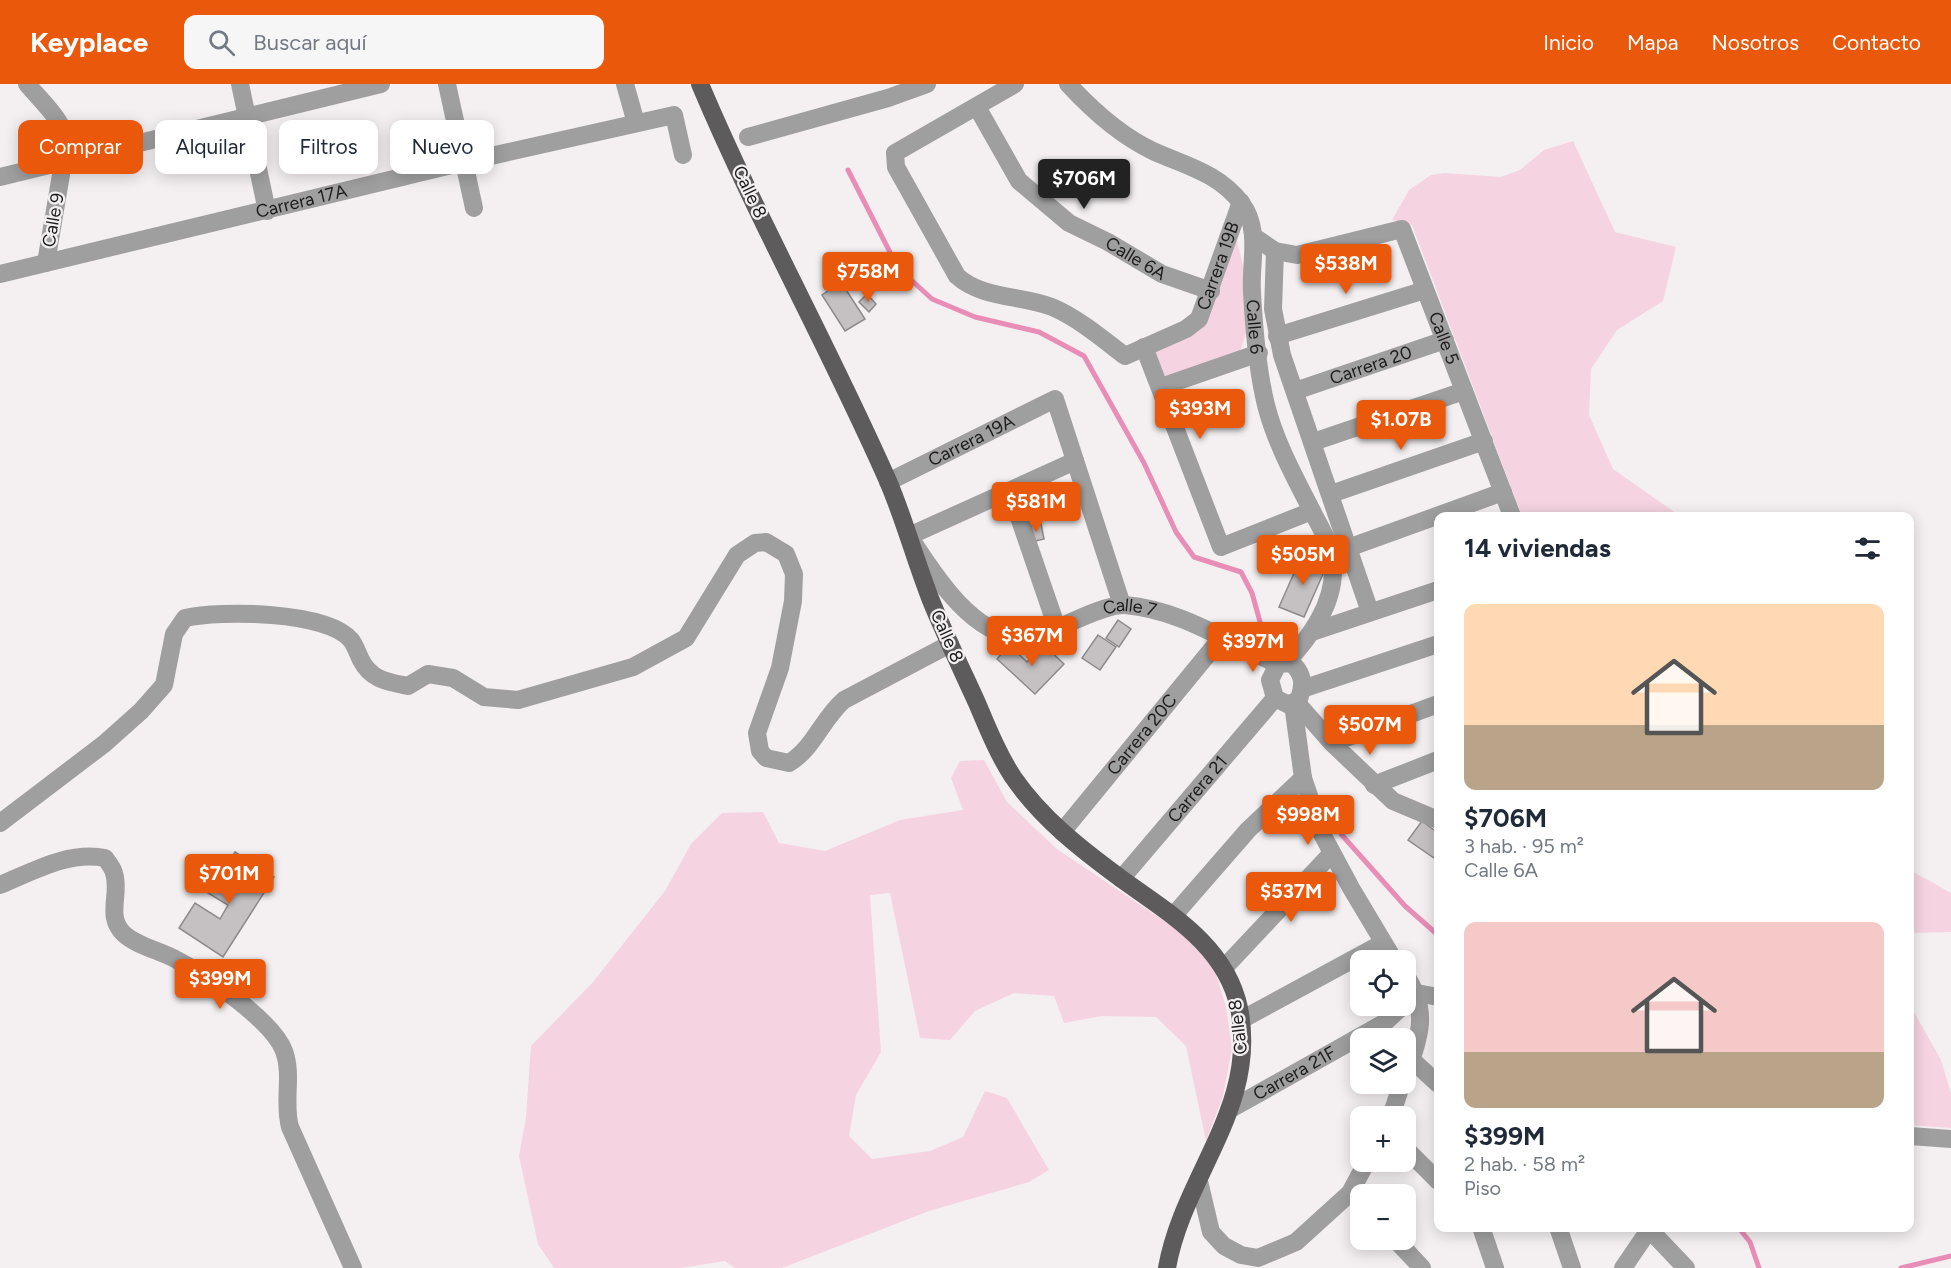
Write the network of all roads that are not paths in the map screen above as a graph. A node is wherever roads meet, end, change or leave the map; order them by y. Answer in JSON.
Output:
{"nodes":[{"id":1,"x":27,"y":84,"type":"edge"},
{"id":2,"x":240,"y":84,"type":"edge"},
{"id":3,"x":381,"y":84,"type":"edge"},
{"id":4,"x":447,"y":84,"type":"edge"},
{"id":5,"x":625,"y":84,"type":"edge"},
{"id":6,"x":700,"y":84,"type":"edge"},
{"id":7,"x":927,"y":84,"type":"edge"},
{"id":8,"x":1015,"y":84,"type":"edge"},
{"id":9,"x":1068,"y":84,"type":"edge"},
{"id":10,"x":977,"y":107,"type":"junction"},
{"id":11,"x":248,"y":117,"type":"junction"},
{"id":12,"x":56,"y":120,"type":"edge"},
{"id":13,"x":455,"y":120,"type":"edge"},
{"id":14,"x":636,"y":123,"type":"junction"},
{"id":15,"x":748,"y":137,"type":"dead end"},
{"id":16,"x":143,"y":143,"type":"edge"},
{"id":17,"x":683,"y":154,"type":"dead end"},
{"id":18,"x":494,"y":155,"type":"edge"},
{"id":19,"x":18,"y":173,"type":"edge"},
{"id":20,"x":61,"y":174,"type":"edge"},
{"id":21,"x":416,"y":174,"type":"edge"},
{"id":22,"x":467,"y":174,"type":"edge"},
{"id":23,"x":0,"y":177,"type":"edge"},
{"id":24,"x":1241,"y":202,"type":"junction"},
{"id":25,"x":474,"y":208,"type":"dead end"},
{"id":26,"x":267,"y":211,"type":"junction"},
{"id":27,"x":1253,"y":236,"type":"junction"},
{"id":28,"x":1275,"y":251,"type":"junction"},
{"id":29,"x":46,"y":263,"type":"junction"},
{"id":30,"x":0,"y":274,"type":"edge"},
{"id":31,"x":1425,"y":290,"type":"junction"},
{"id":32,"x":1211,"y":291,"type":"junction"},
{"id":33,"x":1277,"y":336,"type":"junction"},
{"id":34,"x":1445,"y":340,"type":"junction"},
{"id":35,"x":1144,"y":347,"type":"junction"},
{"id":36,"x":1259,"y":353,"type":"junction"},
{"id":37,"x":1161,"y":387,"type":"junction"},
{"id":38,"x":1295,"y":391,"type":"junction"},
{"id":39,"x":1464,"y":391,"type":"junction"},
{"id":40,"x":1484,"y":441,"type":"junction"},
{"id":41,"x":1313,"y":442,"type":"junction"},
{"id":42,"x":1075,"y":461,"type":"junction"},
{"id":43,"x":888,"y":482,"type":"junction"},
{"id":44,"x":1010,"y":491,"type":"junction"},
{"id":45,"x":1503,"y":492,"type":"junction"},
{"id":46,"x":1331,"y":494,"type":"junction"},
{"id":47,"x":1312,"y":511,"type":"junction"},
{"id":48,"x":1448,"y":512,"type":"edge"},
{"id":49,"x":1510,"y":512,"type":"edge"},
{"id":50,"x":1434,"y":517,"type":"edge"},
{"id":51,"x":909,"y":536,"type":"junction"},
{"id":52,"x":1348,"y":548,"type":"junction"},
{"id":53,"x":1434,"y":591,"type":"edge"},
{"id":54,"x":1122,"y":605,"type":"junction"},
{"id":55,"x":1370,"y":612,"type":"junction"},
{"id":56,"x":1057,"y":628,"type":"junction"},
{"id":57,"x":1222,"y":637,"type":"junction"},
{"id":58,"x":1308,"y":638,"type":"junction"},
{"id":59,"x":950,"y":644,"type":"junction"},
{"id":60,"x":1434,"y":645,"type":"edge"},
{"id":61,"x":1289,"y":682,"type":"junction"},
{"id":62,"x":1434,"y":705,"type":"edge"},
{"id":63,"x":1332,"y":743,"type":"junction"},
{"id":64,"x":1434,"y":762,"type":"edge"},
{"id":65,"x":1304,"y":778,"type":"junction"},
{"id":66,"x":1374,"y":785,"type":"junction"},
{"id":67,"x":1434,"y":818,"type":"edge"},
{"id":68,"x":0,"y":823,"type":"edge"},
{"id":69,"x":1062,"y":832,"type":"junction"},
{"id":70,"x":1332,"y":853,"type":"junction"},
{"id":71,"x":1121,"y":879,"type":"junction"},
{"id":72,"x":0,"y":885,"type":"edge"},
{"id":73,"x":1174,"y":915,"type":"junction"},
{"id":74,"x":1383,"y":943,"type":"junction"},
{"id":75,"x":1388,"y":950,"type":"edge"},
{"id":76,"x":1224,"y":968,"type":"junction"},
{"id":77,"x":1417,"y":993,"type":"junction"},
{"id":78,"x":1434,"y":996,"type":"edge"},
{"id":79,"x":1241,"y":1020,"type":"junction"},
{"id":80,"x":1416,"y":1039,"type":"edge"},
{"id":81,"x":1416,"y":1072,"type":"edge"},
{"id":82,"x":1434,"y":1082,"type":"edge"},
{"id":83,"x":1226,"y":1117,"type":"junction"},
{"id":84,"x":1914,"y":1136,"type":"edge"},
{"id":85,"x":1951,"y":1139,"type":"edge"},
{"id":86,"x":1416,"y":1159,"type":"edge"},
{"id":87,"x":1434,"y":1177,"type":"edge"},
{"id":88,"x":1199,"y":1181,"type":"junction"},
{"id":89,"x":1350,"y":1202,"type":"edge"},
{"id":90,"x":1483,"y":1232,"type":"edge"},
{"id":91,"x":1560,"y":1232,"type":"edge"},
{"id":92,"x":1646,"y":1232,"type":"edge"},
{"id":93,"x":1651,"y":1232,"type":"edge"},
{"id":94,"x":1405,"y":1250,"type":"edge"},
{"id":95,"x":353,"y":1268,"type":"edge"},
{"id":96,"x":1167,"y":1268,"type":"edge"},
{"id":97,"x":1422,"y":1268,"type":"edge"},
{"id":98,"x":1495,"y":1268,"type":"edge"},
{"id":99,"x":1572,"y":1268,"type":"edge"},
{"id":100,"x":1623,"y":1268,"type":"edge"},
{"id":101,"x":1686,"y":1268,"type":"edge"}],
"edges":[{"from":1,"to":12,"type":"street","name":"Calle 9"},
{"from":2,"to":11,"type":"street"},
{"from":3,"to":11,"type":"street"},
{"from":4,"to":13,"type":"street"},
{"from":5,"to":14,"type":"street"},
{"from":6,"to":43,"type":"main road","name":"Calle 8"},
{"from":7,"to":15,"type":"street"},
{"from":8,"to":10,"type":"street"},
{"from":9,"to":24,"type":"street","name":"Calle 6"},
{"from":10,"to":32,"type":"street","name":"Calle 6A"},
{"from":10,"to":35,"type":"street","name":"Carrera 19B"},
{"from":11,"to":16,"type":"street"},
{"from":11,"to":26,"type":"street"},
{"from":14,"to":17,"type":"street","name":"Carrera 17A"},
{"from":14,"to":18,"type":"street","name":"Carrera 17A"},
{"from":19,"to":23,"type":"street"},
{"from":20,"to":29,"type":"street","name":"Calle 9"},
{"from":21,"to":26,"type":"street","name":"Carrera 17A"},
{"from":22,"to":25,"type":"street"},
{"from":24,"to":27,"type":"street","name":"Calle 6"},
{"from":24,"to":32,"type":"street","name":"Carrera 19B"},
{"from":26,"to":29,"type":"street","name":"Carrera 17A"},
{"from":27,"to":28,"type":"street","name":"Carrera 19B"},
{"from":27,"to":36,"type":"street","name":"Calle 6"},
{"from":28,"to":31,"type":"street","name":"Calle 5"},
{"from":28,"to":33,"type":"street"},
{"from":29,"to":30,"type":"street","name":"Carrera 17A"},
{"from":31,"to":33,"type":"street"},
{"from":31,"to":34,"type":"street","name":"Calle 5"},
{"from":32,"to":35,"type":"street","name":"Carrera 19B"},
{"from":33,"to":38,"type":"street"},
{"from":34,"to":38,"type":"street","name":"Carrera 20"},
{"from":34,"to":39,"type":"street","name":"Calle 5"},
{"from":35,"to":37,"type":"street"},
{"from":36,"to":37,"type":"street"},
{"from":36,"to":47,"type":"street","name":"Calle 6"},
{"from":37,"to":47,"type":"street"},
{"from":38,"to":41,"type":"street"},
{"from":39,"to":40,"type":"street","name":"Calle 5"},
{"from":39,"to":41,"type":"street"},
{"from":40,"to":45,"type":"street","name":"Calle 5"},
{"from":40,"to":46,"type":"street"},
{"from":41,"to":46,"type":"street"},
{"from":42,"to":43,"type":"street","name":"Carrera 19A"},
{"from":42,"to":44,"type":"street"},
{"from":42,"to":54,"type":"street"},
{"from":43,"to":51,"type":"main road","name":"Calle 8"},
{"from":44,"to":51,"type":"street"},
{"from":44,"to":56,"type":"street"},
{"from":45,"to":48,"type":"street"},
{"from":45,"to":49,"type":"street","name":"Calle 5"},
{"from":46,"to":52,"type":"street"},
{"from":47,"to":58,"type":"street","name":"Calle 6"},
{"from":50,"to":52,"type":"street"},
{"from":51,"to":56,"type":"street","name":"Calle 7"},
{"from":51,"to":59,"type":"main road","name":"Calle 8"},
{"from":52,"to":55,"type":"street"},
{"from":53,"to":55,"type":"street"},
{"from":54,"to":56,"type":"street","name":"Calle 7"},
{"from":54,"to":57,"type":"street","name":"Calle 7"},
{"from":55,"to":58,"type":"street"},
{"from":57,"to":61,"type":"street","name":"Calle 7"},
{"from":57,"to":69,"type":"street","name":"Carrera 20C"},
{"from":58,"to":61,"type":"street","name":"Calle 6"},
{"from":59,"to":68,"type":"street"},
{"from":59,"to":69,"type":"main road","name":"Calle 8"},
{"from":60,"to":61,"type":"street"},
{"from":61,"to":63,"type":"street"},
{"from":61,"to":65,"type":"street","name":"Calle 7"},
{"from":61,"to":71,"type":"street","name":"Carrera 21"},
{"from":62,"to":63,"type":"street"},
{"from":63,"to":66,"type":"street"},
{"from":64,"to":66,"type":"street"},
{"from":65,"to":70,"type":"street","name":"Calle 7"},
{"from":65,"to":73,"type":"street"},
{"from":66,"to":67,"type":"street"},
{"from":69,"to":71,"type":"main road","name":"Calle 8"},
{"from":70,"to":74,"type":"street","name":"Calle 7"},
{"from":70,"to":76,"type":"street"},
{"from":71,"to":73,"type":"main road","name":"Calle 8"},
{"from":72,"to":95,"type":"street"},
{"from":73,"to":76,"type":"main road","name":"Calle 8"},
{"from":74,"to":75,"type":"street","name":"Calle 7"},
{"from":74,"to":79,"type":"street"},
{"from":76,"to":79,"type":"main road","name":"Calle 8"},
{"from":77,"to":78,"type":"street"},
{"from":77,"to":80,"type":"street"},
{"from":77,"to":83,"type":"street","name":"Carrera 21F"},
{"from":79,"to":83,"type":"main road","name":"Calle 8"},
{"from":81,"to":82,"type":"street"},
{"from":83,"to":88,"type":"main road","name":"Calle 8"},
{"from":84,"to":85,"type":"street"},
{"from":86,"to":87,"type":"street"},
{"from":88,"to":89,"type":"street"},
{"from":88,"to":96,"type":"main road","name":"Calle 8"},
{"from":90,"to":98,"type":"street"},
{"from":91,"to":99,"type":"street"},
{"from":92,"to":100,"type":"street"},
{"from":93,"to":101,"type":"street"},
{"from":94,"to":97,"type":"street"}]}
